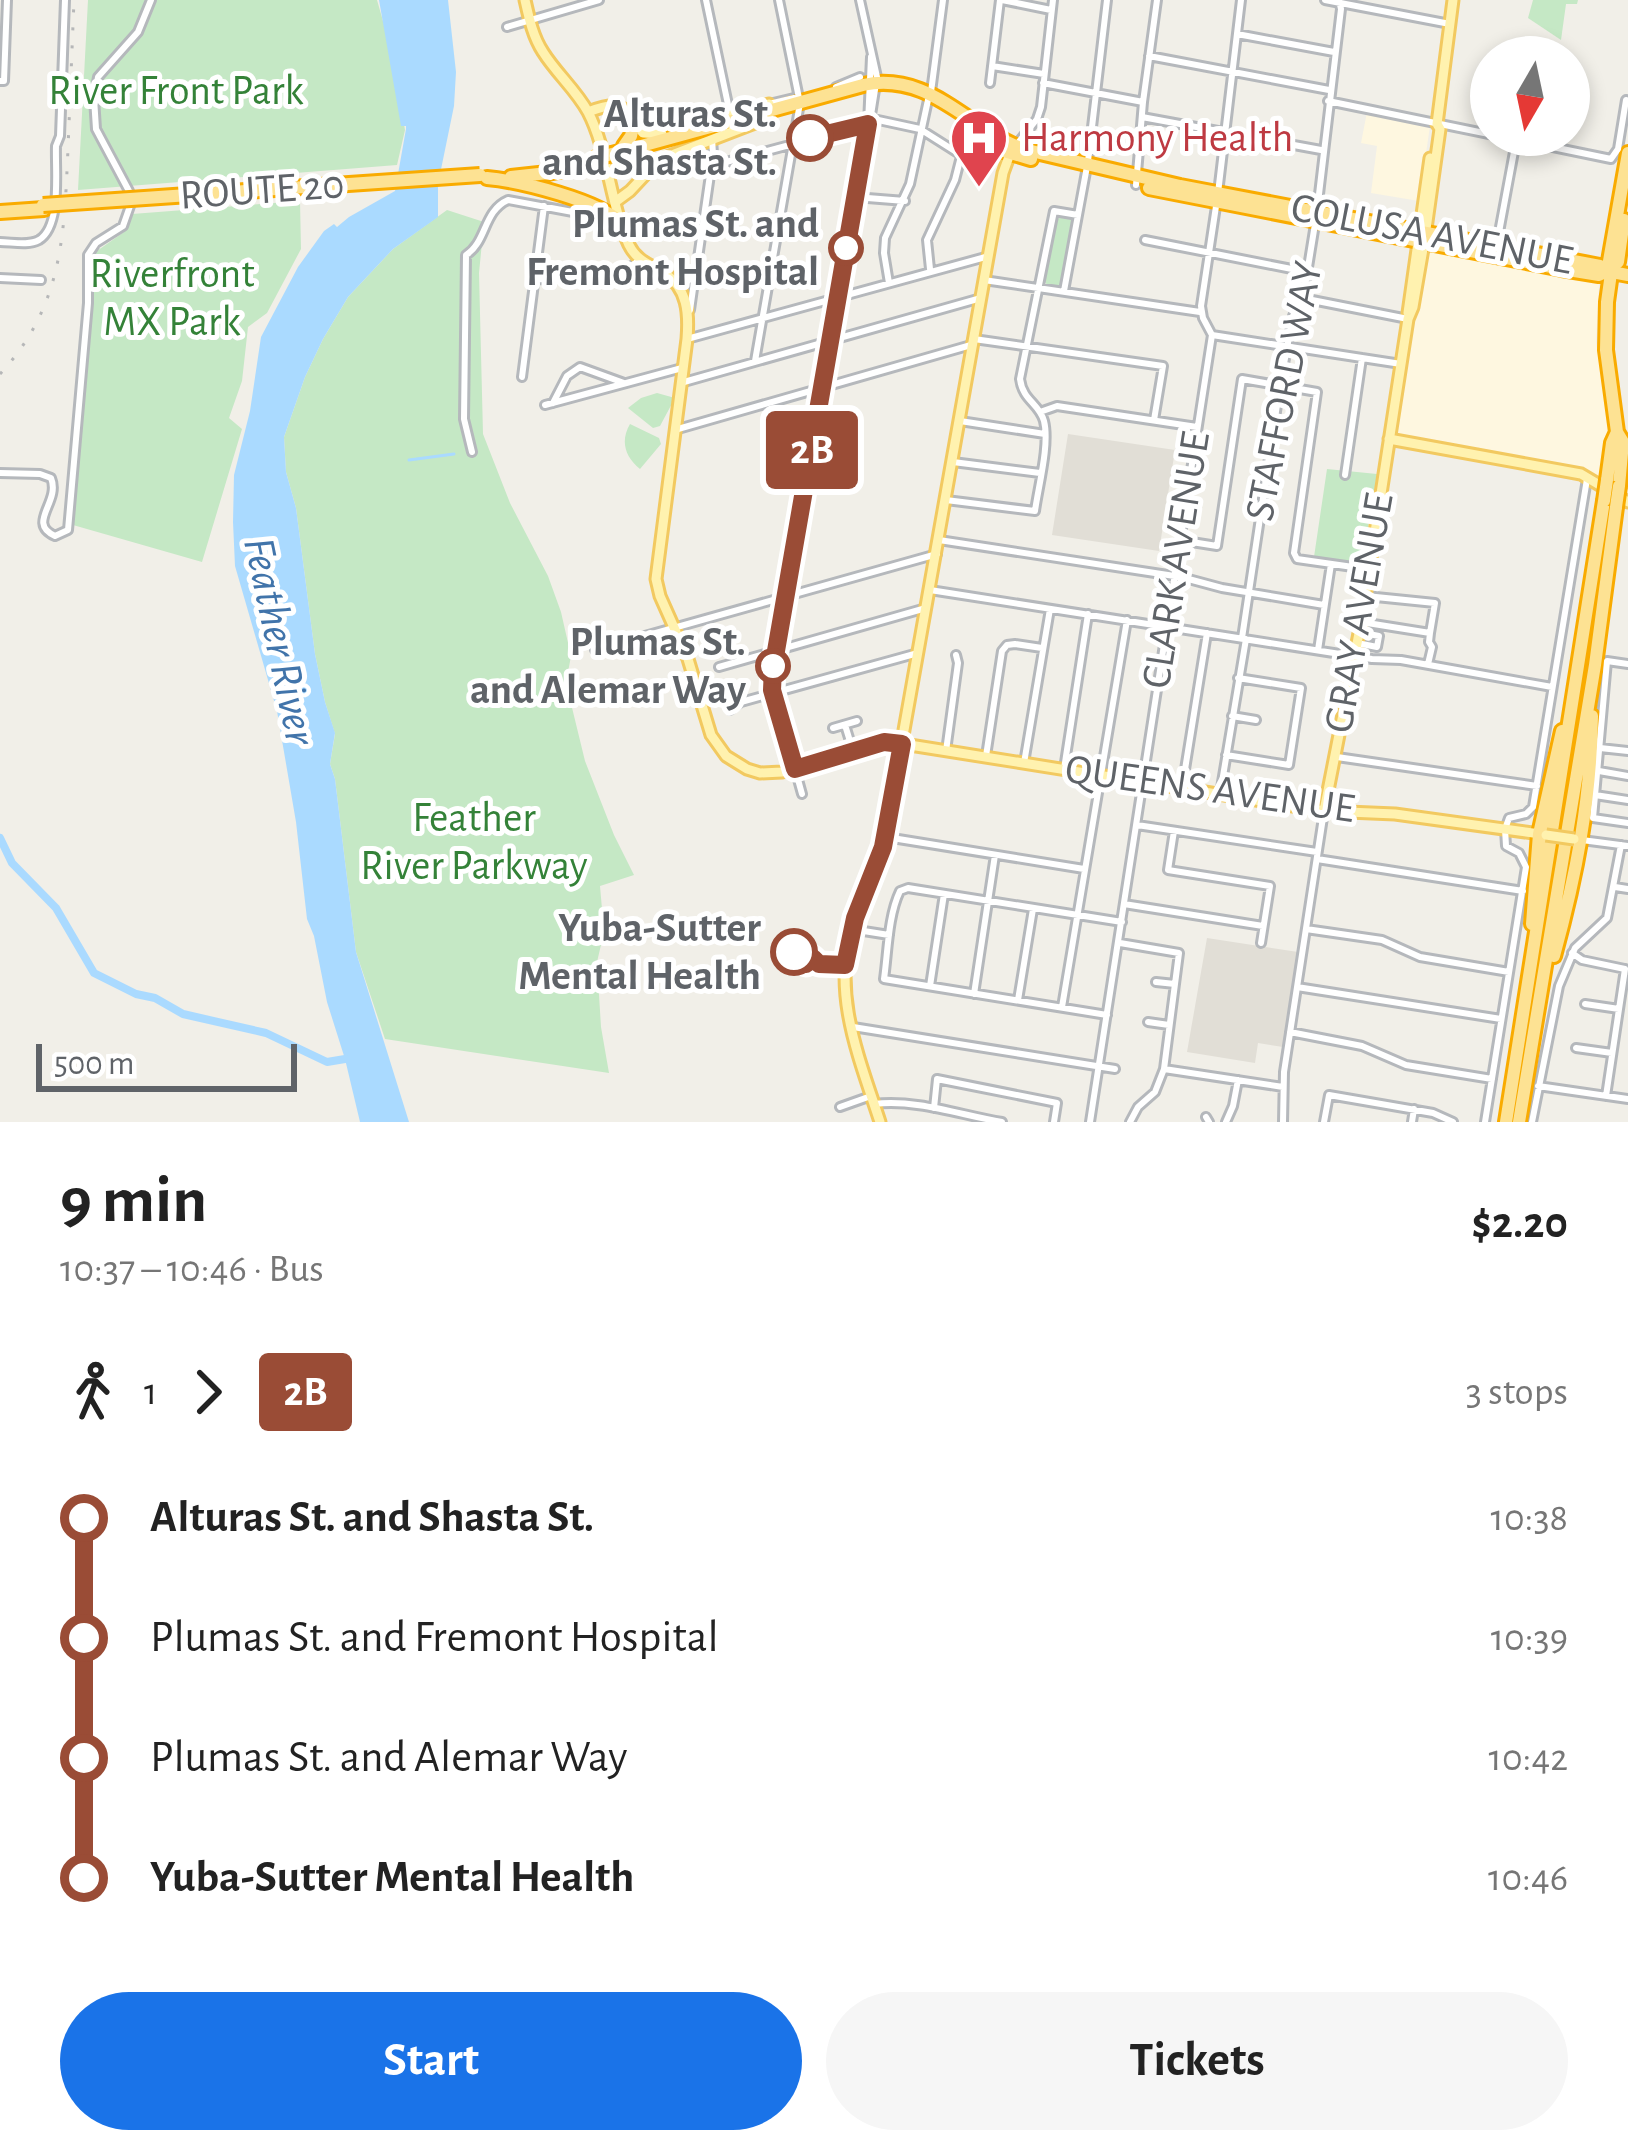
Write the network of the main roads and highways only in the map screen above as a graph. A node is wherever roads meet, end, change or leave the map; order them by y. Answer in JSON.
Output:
{"nodes":[{"id":1,"x":525,"y":0,"type":"edge"},
{"id":2,"x":1454,"y":0,"type":"edge"},
{"id":3,"x":870,"y":85,"type":"junction"},
{"id":4,"x":840,"y":86,"type":"road end"},
{"id":5,"x":769,"y":104,"type":"joint"},
{"id":6,"x":797,"y":104,"type":"junction"},
{"id":7,"x":588,"y":112,"type":"junction"},
{"id":8,"x":634,"y":122,"type":"junction"},
{"id":9,"x":755,"y":123,"type":"junction"},
{"id":10,"x":662,"y":134,"type":"junction"},
{"id":11,"x":640,"y":141,"type":"junction"},
{"id":12,"x":1012,"y":150,"type":"junction"},
{"id":13,"x":615,"y":152,"type":"junction"},
{"id":14,"x":1628,"y":153,"type":"edge"},
{"id":15,"x":593,"y":160,"type":"junction"},
{"id":16,"x":482,"y":177,"type":"junction"},
{"id":17,"x":615,"y":202,"type":"junction"},
{"id":18,"x":588,"y":204,"type":"junction"},
{"id":19,"x":1625,"y":205,"type":"edge"},
{"id":20,"x":0,"y":210,"type":"edge"},
{"id":21,"x":622,"y":224,"type":"junction"},
{"id":22,"x":1421,"y":237,"type":"junction"},
{"id":23,"x":1610,"y":270,"type":"junction"},
{"id":24,"x":1628,"y":275,"type":"edge"},
{"id":25,"x":1389,"y":442,"type":"junction"},
{"id":26,"x":1612,"y":494,"type":"edge"},
{"id":27,"x":1581,"y":654,"type":"junction"},
{"id":28,"x":1601,"y":663,"type":"junction"},
{"id":29,"x":902,"y":744,"type":"junction"},
{"id":30,"x":1324,"y":811,"type":"junction"},
{"id":31,"x":1542,"y":834,"type":"junction"},
{"id":32,"x":1578,"y":840,"type":"junction"},
{"id":33,"x":1537,"y":1015,"type":"junction"},
{"id":34,"x":1518,"y":1056,"type":"junction"},
{"id":35,"x":880,"y":1122,"type":"edge"},
{"id":36,"x":1506,"y":1122,"type":"edge"},
{"id":37,"x":1519,"y":1122,"type":"edge"}],
"edges":[{"from":1,"to":7,"type":"main road"},
{"from":2,"to":22,"type":"main road","name":"GRAY AVENUE"},
{"from":3,"to":4,"type":"highway"},
{"from":3,"to":6,"type":"highway","name":"COLUSA AVENUE"},
{"from":3,"to":12,"type":"highway","name":"COLUSA AVENUE"},
{"from":5,"to":6,"type":"highway"},
{"from":5,"to":10,"type":"main road"},
{"from":6,"to":9,"type":"highway","name":"COLUSA AVENUE"},
{"from":6,"to":13,"type":"highway","name":"COLUSA AVENUE"},
{"from":7,"to":8,"type":"main road"},
{"from":7,"to":17,"type":"main road"},
{"from":8,"to":10,"type":"main road"},
{"from":8,"to":11,"type":"main road"},
{"from":8,"to":13,"type":"highway"},
{"from":9,"to":13,"type":"highway","name":"COLUSA AVENUE"},
{"from":9,"to":17,"type":"main road"},
{"from":10,"to":11,"type":"main road"},
{"from":11,"to":13,"type":"highway"},
{"from":12,"to":22,"type":"highway","name":"COLUSA AVENUE"},
{"from":12,"to":29,"type":"main road"},
{"from":13,"to":15,"type":"highway","name":"COLUSA AVENUE","bridge":true},
{"from":14,"to":19,"type":"highway"},
{"from":15,"to":16,"type":"highway","name":"COLUSA AVENUE"},
{"from":15,"to":16,"type":"highway","name":"COLUSA AVENUE"},
{"from":16,"to":18,"type":"highway"},
{"from":16,"to":20,"type":"highway","name":"ROUTE 20","bridge":true},
{"from":17,"to":18,"type":"highway"},
{"from":17,"to":21,"type":"main road"},
{"from":18,"to":21,"type":"highway"},
{"from":19,"to":23,"type":"highway"},
{"from":21,"to":29,"type":"main road","name":"QUEENS AVENUE"},
{"from":22,"to":23,"type":"highway","name":"COLUSA AVENUE"},
{"from":22,"to":25,"type":"main road","name":"GRAY AVENUE"},
{"from":23,"to":24,"type":"highway","name":"COLUSA AVENUE"},
{"from":23,"to":26,"type":"highway"},
{"from":25,"to":26,"type":"main road"},
{"from":25,"to":30,"type":"main road","name":"GRAY AVENUE"},
{"from":26,"to":27,"type":"highway"},
{"from":26,"to":28,"type":"highway"},
{"from":27,"to":31,"type":"highway"},
{"from":27,"to":34,"type":"highway"},
{"from":28,"to":32,"type":"highway"},
{"from":28,"to":33,"type":"highway"},
{"from":29,"to":30,"type":"main road","name":"QUEENS AVENUE"},
{"from":29,"to":35,"type":"main road"},
{"from":30,"to":31,"type":"main road","name":"QUEENS AVENUE"},
{"from":31,"to":32,"type":"main road","name":"QUEENS AVENUE","bridge":true},
{"from":31,"to":34,"type":"highway"},
{"from":32,"to":33,"type":"highway"},
{"from":33,"to":37,"type":"highway"},
{"from":34,"to":36,"type":"highway"}]}
